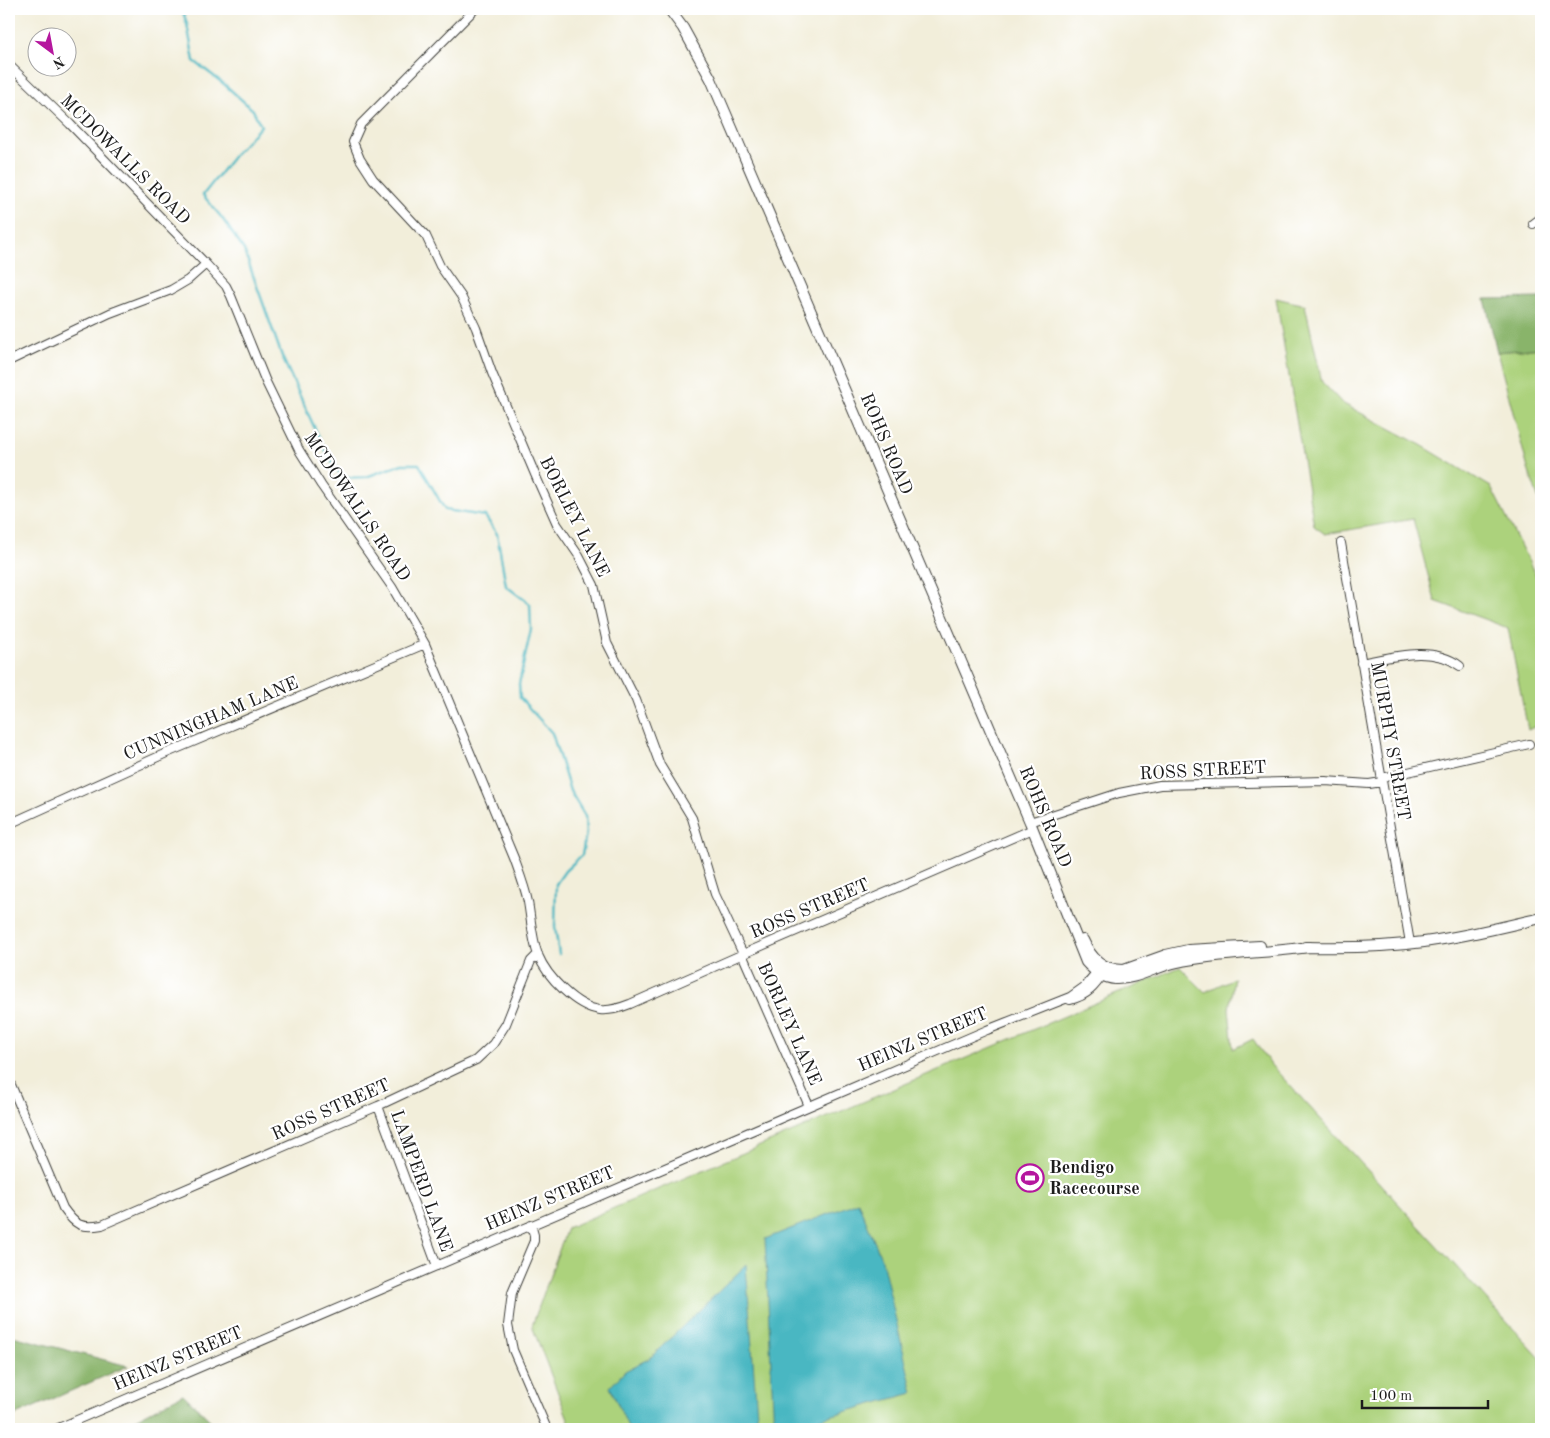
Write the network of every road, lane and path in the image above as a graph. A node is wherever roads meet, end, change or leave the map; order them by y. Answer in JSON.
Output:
{"nodes":[{"id":1,"x":475,"y":9,"type":"edge"},
{"id":2,"x":669,"y":9,"type":"edge"},
{"id":3,"x":9,"y":66,"type":"edge"},
{"id":4,"x":1541,"y":218,"type":"edge"},
{"id":5,"x":1533,"y":224,"type":"dead end"},
{"id":6,"x":206,"y":264,"type":"junction"},
{"id":7,"x":9,"y":361,"type":"edge"},
{"id":8,"x":1341,"y":543,"type":"dead end"},
{"id":9,"x":426,"y":644,"type":"junction"},
{"id":10,"x":1361,"y":663,"type":"junction"},
{"id":11,"x":1460,"y":666,"type":"dead end"},
{"id":12,"x":1529,"y":744,"type":"dead end"},
{"id":13,"x":1382,"y":780,"type":"junction"},
{"id":14,"x":9,"y":824,"type":"edge"},
{"id":15,"x":1031,"y":826,"type":"junction"},
{"id":16,"x":1541,"y":918,"type":"edge"},
{"id":17,"x":1410,"y":943,"type":"junction"},
{"id":18,"x":538,"y":954,"type":"junction"},
{"id":19,"x":742,"y":954,"type":"junction"},
{"id":20,"x":1102,"y":970,"type":"junction"},
{"id":21,"x":599,"y":1010,"type":"joint"},
{"id":22,"x":9,"y":1080,"type":"edge"},
{"id":23,"x":378,"y":1106,"type":"junction"},
{"id":24,"x":809,"y":1106,"type":"junction"},
{"id":25,"x":531,"y":1225,"type":"junction"},
{"id":26,"x":437,"y":1266,"type":"junction"},
{"id":27,"x":56,"y":1429,"type":"edge"},
{"id":28,"x":547,"y":1429,"type":"edge"}],
"edges":[{"from":1,"to":19,"type":"street","name":"BORLEY LANE"},
{"from":2,"to":15,"type":"street","name":"ROHS ROAD"},
{"from":3,"to":6,"type":"street","name":"MCDOWALLS ROAD"},
{"from":4,"to":5,"type":"street"},
{"from":6,"to":7,"type":"street"},
{"from":6,"to":9,"type":"street","name":"MCDOWALLS ROAD"},
{"from":8,"to":10,"type":"street","name":"MURPHY STREET"},
{"from":9,"to":14,"type":"street","name":"CUNNINGHAM LANE"},
{"from":9,"to":18,"type":"street","name":"MCDOWALLS ROAD"},
{"from":10,"to":11,"type":"street"},
{"from":10,"to":13,"type":"street","name":"MURPHY STREET"},
{"from":12,"to":13,"type":"street","name":"ROSS STREET"},
{"from":13,"to":15,"type":"street","name":"ROSS STREET"},
{"from":13,"to":17,"type":"street","name":"MURPHY STREET"},
{"from":15,"to":19,"type":"street","name":"ROSS STREET"},
{"from":15,"to":20,"type":"street","name":"ROHS ROAD"},
{"from":16,"to":17,"type":"street"},
{"from":17,"to":20,"type":"street"},
{"from":18,"to":21,"type":"street","name":"MCDOWALLS ROAD"},
{"from":18,"to":23,"type":"street","name":"ROSS STREET"},
{"from":19,"to":21,"type":"street","name":"ROSS STREET"},
{"from":19,"to":24,"type":"street","name":"BORLEY LANE"},
{"from":20,"to":24,"type":"street","name":"HEINZ STREET"},
{"from":22,"to":23,"type":"street","name":"ROSS STREET"},
{"from":23,"to":26,"type":"street","name":"LAMPERD LANE"},
{"from":24,"to":25,"type":"street","name":"HEINZ STREET"},
{"from":25,"to":26,"type":"street","name":"HEINZ STREET"},
{"from":25,"to":28,"type":"street"},
{"from":26,"to":27,"type":"street","name":"HEINZ STREET"}]}
